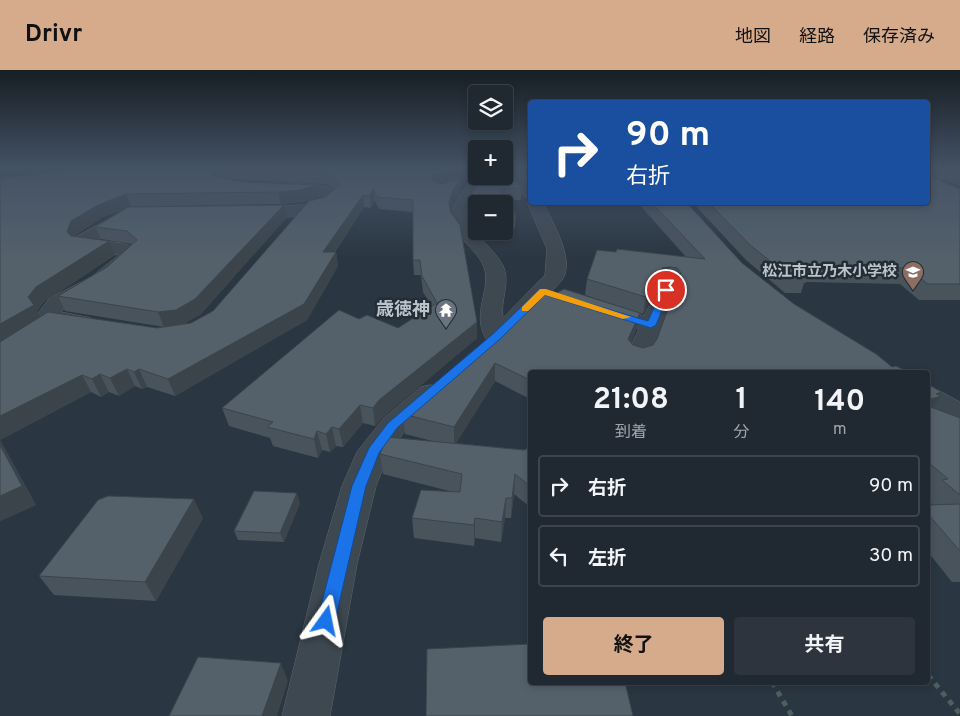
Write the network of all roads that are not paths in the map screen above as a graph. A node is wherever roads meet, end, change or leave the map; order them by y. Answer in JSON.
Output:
{"nodes":[{"id":1,"x":332,"y":199,"type":"edge"},
{"id":2,"x":464,"y":199,"type":"edge"},
{"id":3,"x":535,"y":205,"type":"edge"},
{"id":4,"x":304,"y":209,"type":"junction"},
{"id":5,"x":145,"y":211,"type":"edge"},
{"id":6,"x":230,"y":212,"type":"edge"},
{"id":7,"x":284,"y":232,"type":"edge"},
{"id":8,"x":666,"y":290,"type":"dead end"},
{"id":9,"x":561,"y":297,"type":"junction"},
{"id":10,"x":651,"y":325,"type":"junction"},
{"id":11,"x":106,"y":327,"type":"edge"},
{"id":12,"x":496,"y":336,"type":"junction"},
{"id":13,"x":639,"y":356,"type":"edge"},
{"id":14,"x":930,"y":397,"type":"edge"},
{"id":15,"x":960,"y":414,"type":"edge"},
{"id":16,"x":306,"y":716,"type":"edge"}],
"edges":[{"from":1,"to":4,"type":"street"},
{"from":2,"to":12,"type":"street"},
{"from":3,"to":9,"type":"street"},
{"from":4,"to":6,"type":"street"},
{"from":4,"to":7,"type":"street"},
{"from":5,"to":11,"type":"street"},
{"from":8,"to":10,"type":"street"},
{"from":9,"to":10,"type":"street"},
{"from":9,"to":12,"type":"street"},
{"from":10,"to":13,"type":"street"},
{"from":12,"to":16,"type":"street"},
{"from":14,"to":15,"type":"street"}]}
